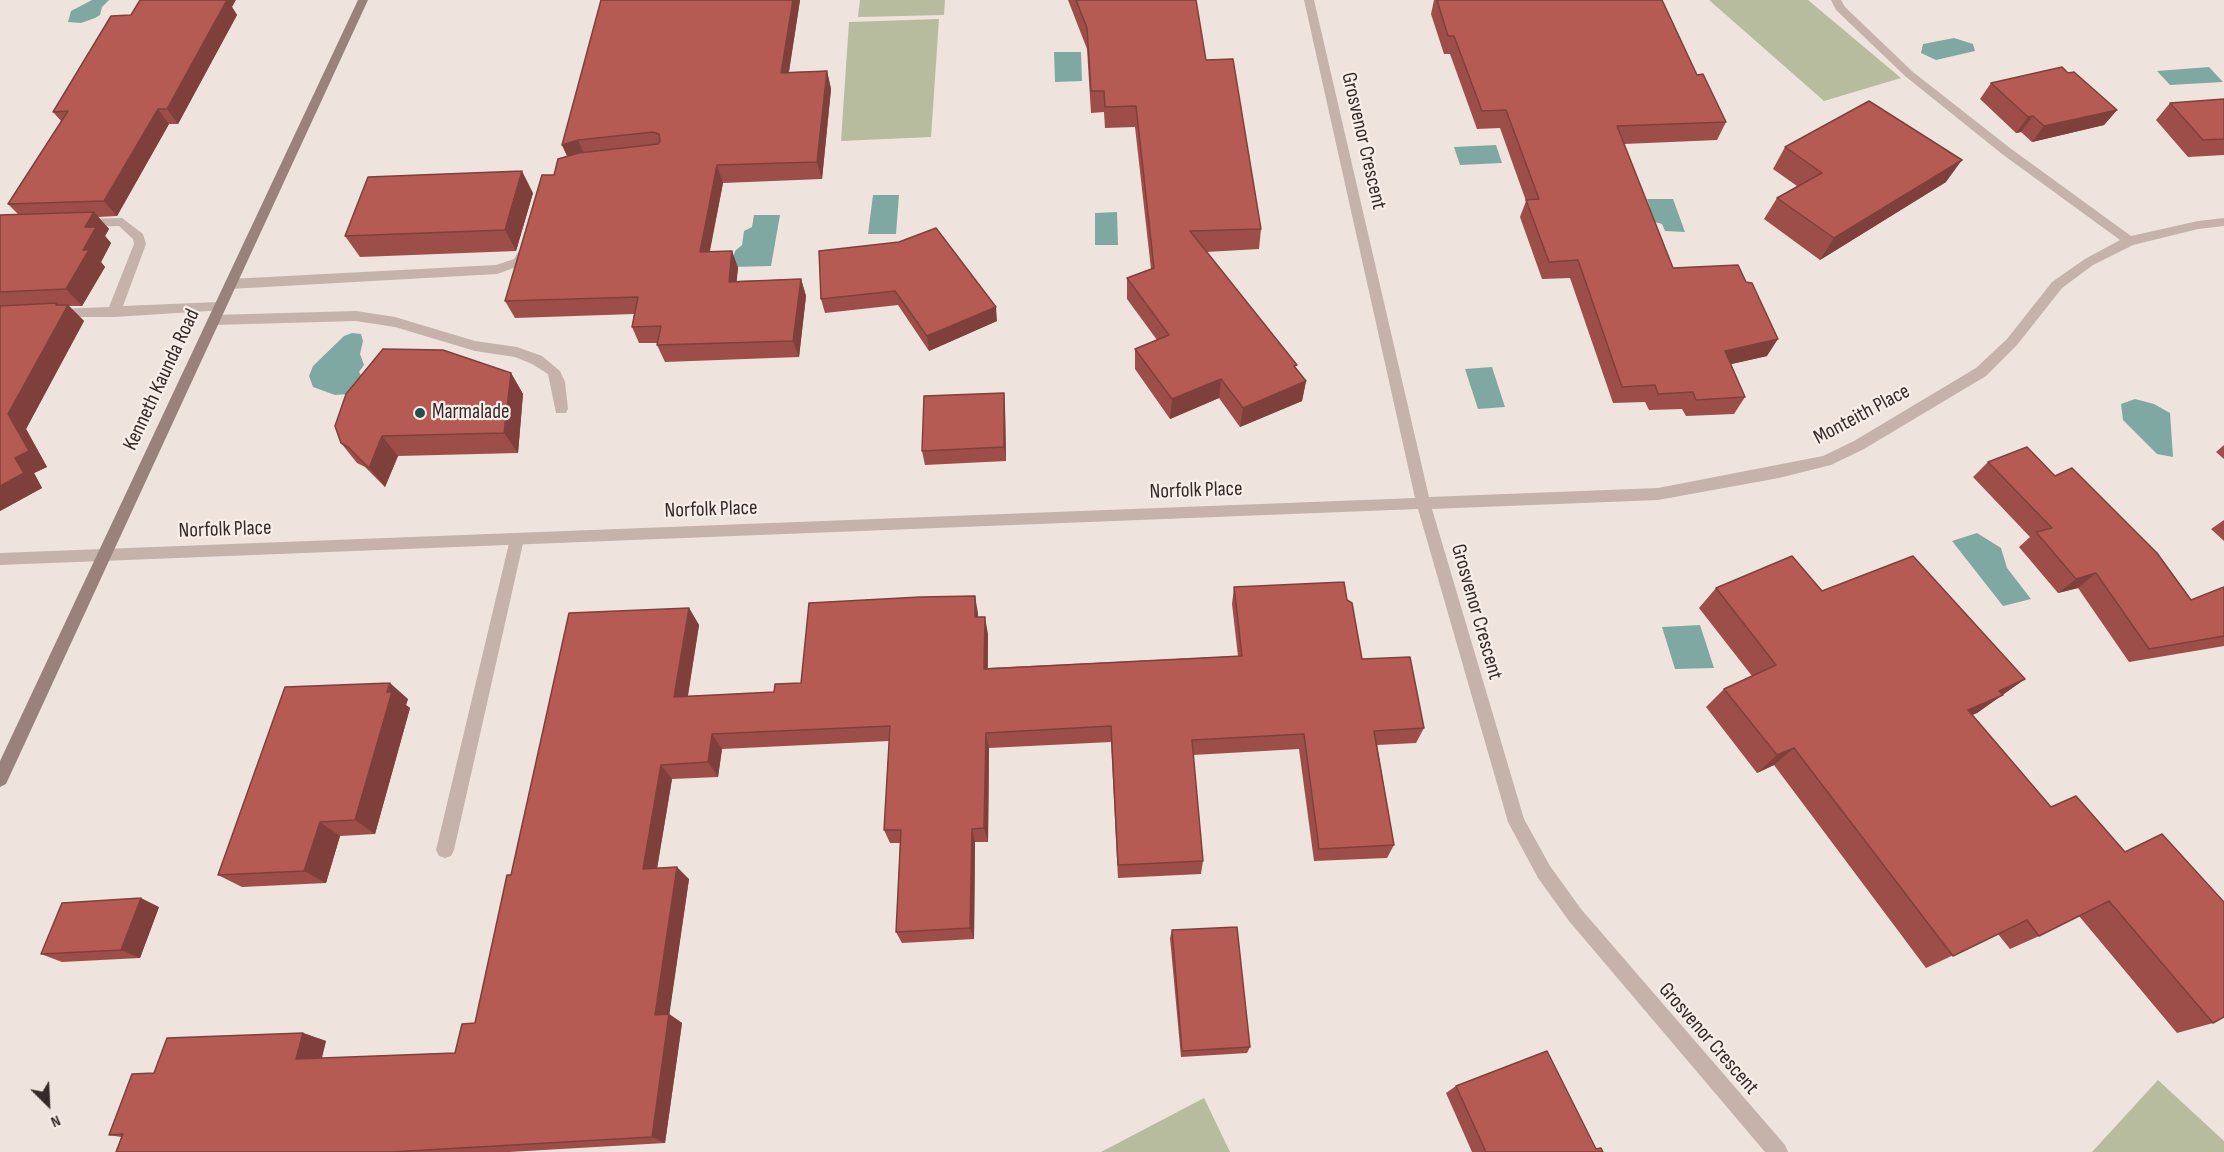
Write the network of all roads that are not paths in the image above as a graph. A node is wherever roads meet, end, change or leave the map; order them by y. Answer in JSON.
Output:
{"nodes":[{"id":1,"x":363,"y":0,"type":"edge"},
{"id":2,"x":1314,"y":0,"type":"edge"},
{"id":3,"x":1836,"y":0,"type":"edge"},
{"id":4,"x":2224,"y":222,"type":"edge"},
{"id":5,"x":67,"y":223,"type":"edge"},
{"id":6,"x":530,"y":236,"type":"edge"},
{"id":7,"x":2129,"y":241,"type":"junction"},
{"id":8,"x":230,"y":284,"type":"junction"},
{"id":9,"x":114,"y":312,"type":"junction"},
{"id":10,"x":216,"y":313,"type":"junction"},
{"id":11,"x":48,"y":314,"type":"edge"},
{"id":12,"x":561,"y":409,"type":"dead end"},
{"id":13,"x":1423,"y":503,"type":"junction"},
{"id":14,"x":517,"y":539,"type":"junction"},
{"id":15,"x":104,"y":555,"type":"junction"},
{"id":16,"x":0,"y":559,"type":"edge"},
{"id":17,"x":0,"y":779,"type":"edge"},
{"id":18,"x":445,"y":850,"type":"dead end"},
{"id":19,"x":1778,"y":1152,"type":"edge"}],
"edges":[{"from":1,"to":8,"type":"main road","name":"Kenneth Kaunda Road"},
{"from":2,"to":13,"type":"street","name":"Grosvenor Crescent"},
{"from":3,"to":7,"type":"street"},
{"from":4,"to":7,"type":"street","name":"Monteith Place"},
{"from":5,"to":9,"type":"street"},
{"from":6,"to":8,"type":"street"},
{"from":7,"to":13,"type":"street","name":"Monteith Place"},
{"from":8,"to":10,"type":"main road","name":"Kenneth Kaunda Road"},
{"from":9,"to":10,"type":"street"},
{"from":9,"to":11,"type":"street"},
{"from":10,"to":12,"type":"street"},
{"from":10,"to":15,"type":"main road","name":"Kenneth Kaunda Road"},
{"from":13,"to":14,"type":"street","name":"Norfolk Place"},
{"from":13,"to":19,"type":"street","name":"Grosvenor Crescent"},
{"from":14,"to":15,"type":"street","name":"Norfolk Place"},
{"from":14,"to":18,"type":"street"},
{"from":15,"to":16,"type":"street","name":"Norfolk Place"},
{"from":15,"to":17,"type":"main road","name":"Kenneth Kaunda Road"}]}
